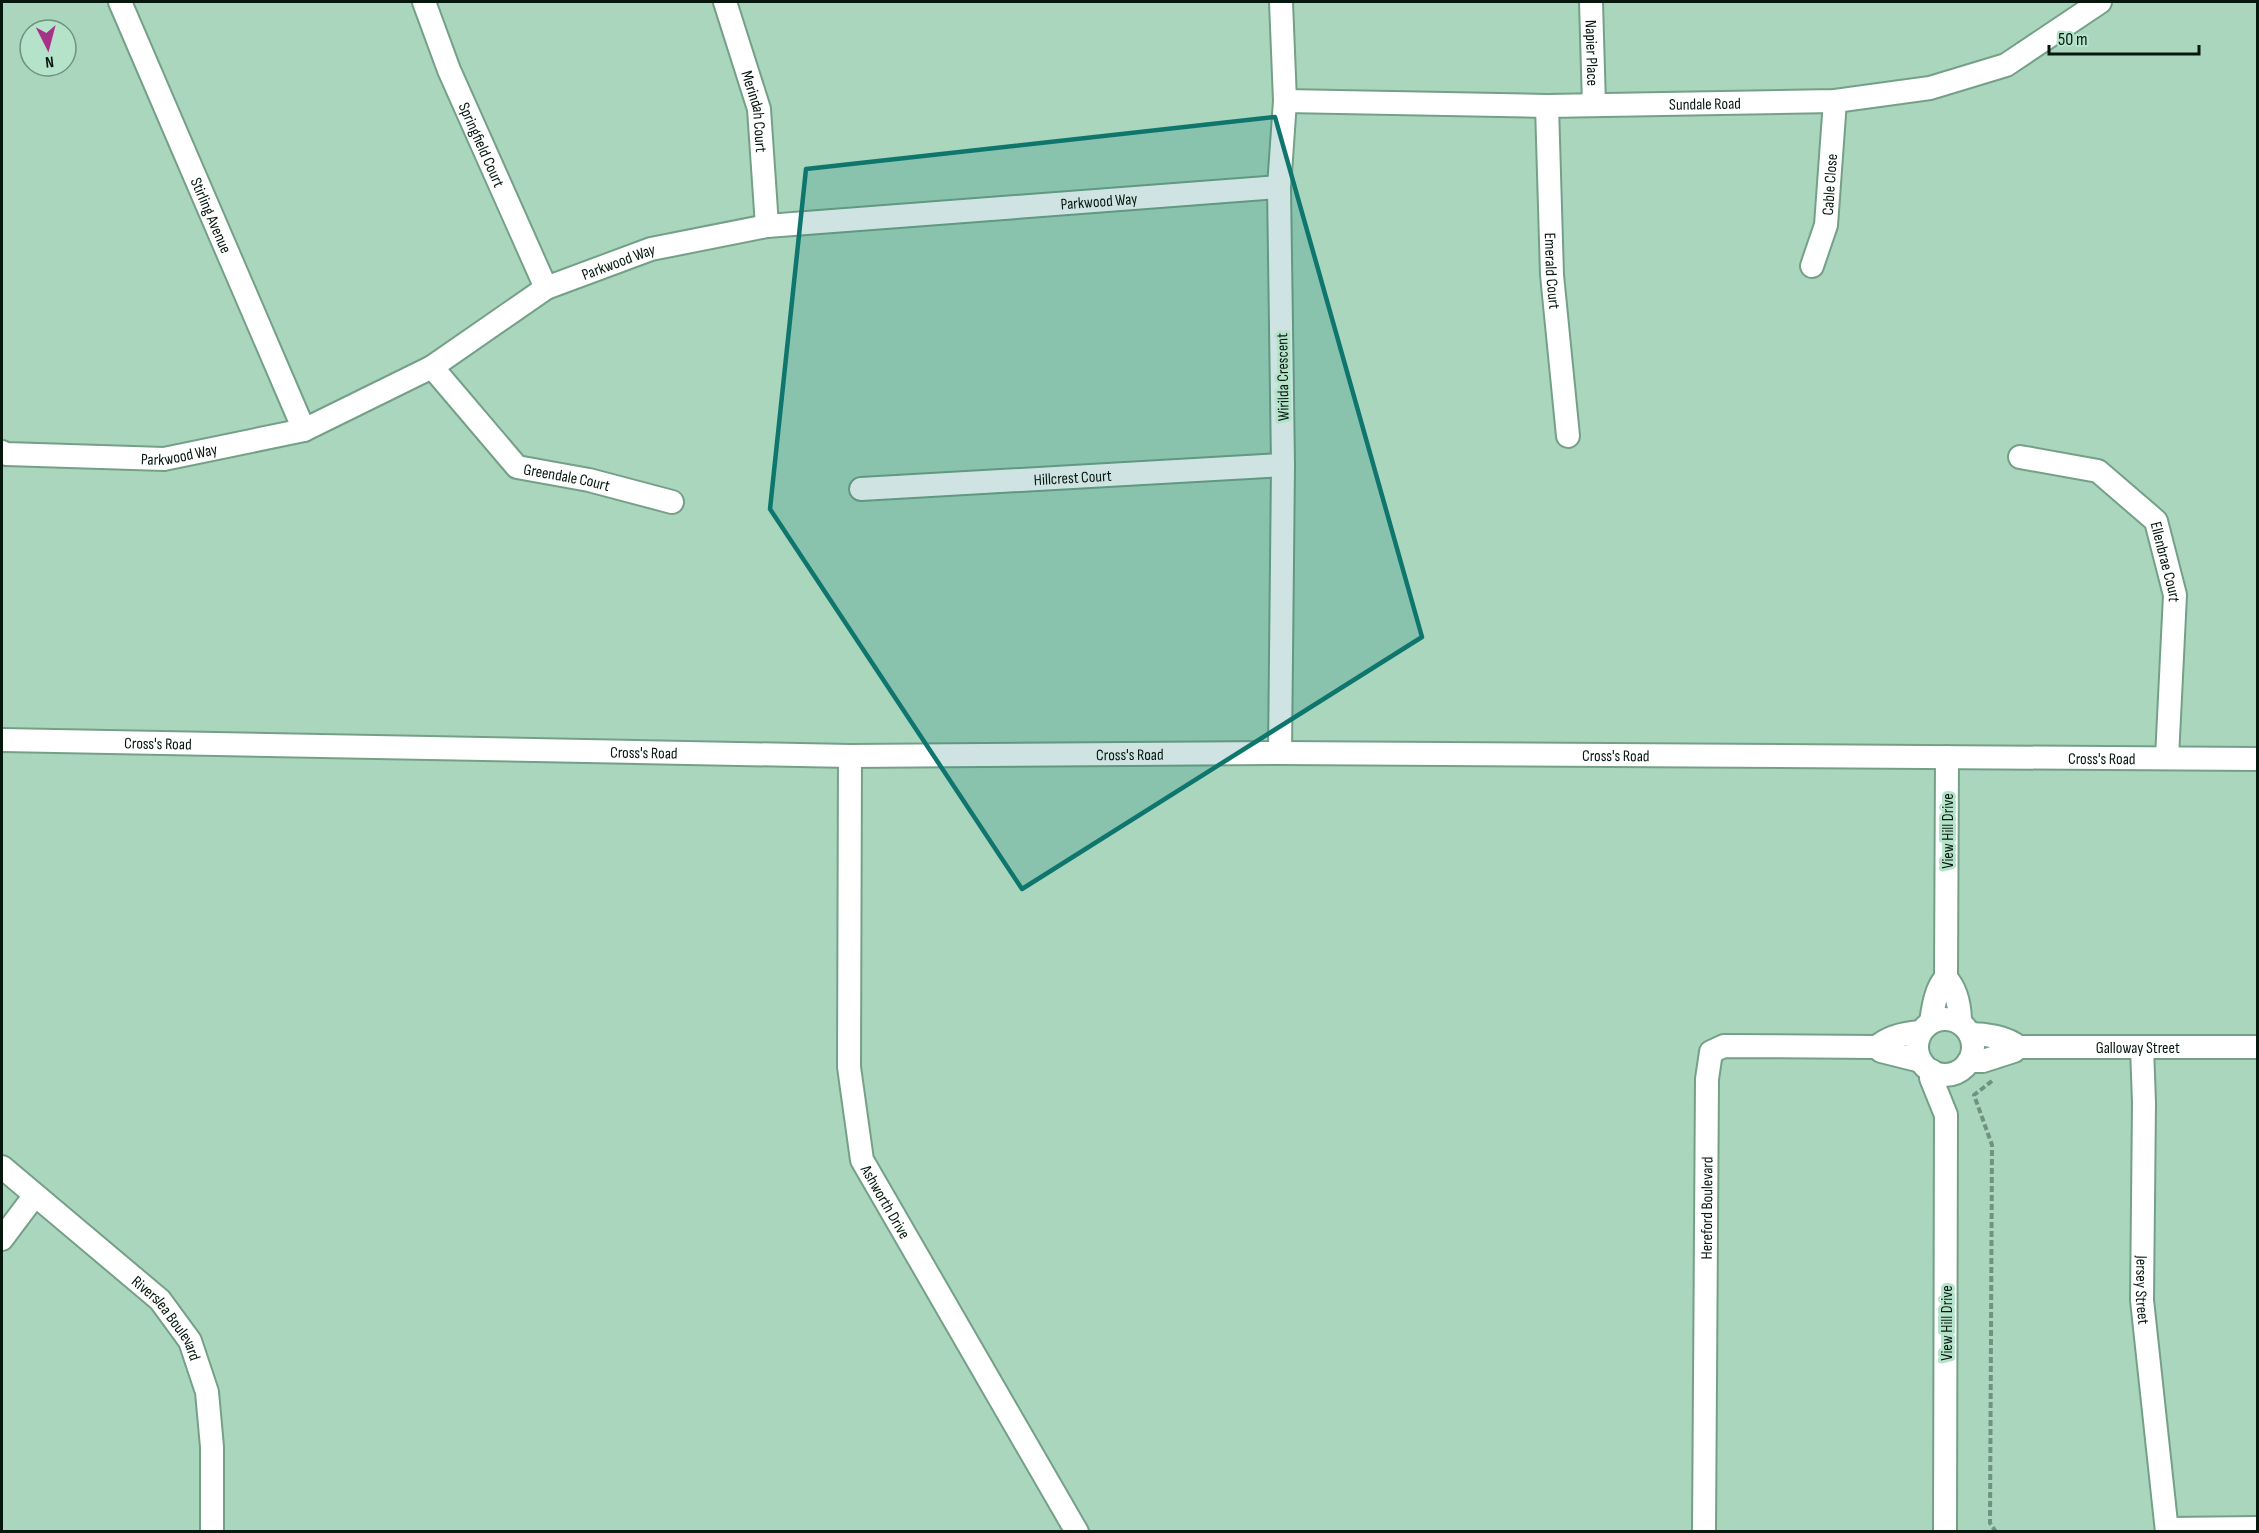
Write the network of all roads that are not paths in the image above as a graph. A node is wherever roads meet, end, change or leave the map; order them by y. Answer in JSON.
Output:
{"nodes":[{"id":1,"x":120,"y":2,"type":"edge"},
{"id":2,"x":424,"y":2,"type":"edge"},
{"id":3,"x":725,"y":2,"type":"edge"},
{"id":4,"x":1281,"y":2,"type":"edge"},
{"id":5,"x":1591,"y":2,"type":"edge"},
{"id":6,"x":2100,"y":2,"type":"edge"},
{"id":7,"x":1285,"y":101,"type":"junction"},
{"id":8,"x":1835,"y":101,"type":"junction"},
{"id":9,"x":1594,"y":105,"type":"junction"},
{"id":10,"x":1547,"y":106,"type":"junction"},
{"id":11,"x":1279,"y":187,"type":"junction"},
{"id":12,"x":767,"y":226,"type":"junction"},
{"id":13,"x":1812,"y":266,"type":"dead end"},
{"id":14,"x":546,"y":288,"type":"junction"},
{"id":15,"x":432,"y":367,"type":"junction"},
{"id":16,"x":304,"y":430,"type":"junction"},
{"id":17,"x":1568,"y":436,"type":"dead end"},
{"id":18,"x":2,"y":452,"type":"edge"},
{"id":19,"x":2020,"y":457,"type":"dead end"},
{"id":20,"x":1283,"y":465,"type":"junction"},
{"id":21,"x":861,"y":489,"type":"dead end"},
{"id":22,"x":672,"y":502,"type":"dead end"},
{"id":23,"x":2,"y":740,"type":"edge"},
{"id":24,"x":1280,"y":753,"type":"junction"},
{"id":25,"x":850,"y":756,"type":"junction"},
{"id":26,"x":1947,"y":757,"type":"junction"},
{"id":27,"x":2167,"y":758,"type":"junction"},
{"id":28,"x":2258,"y":759,"type":"edge"},
{"id":29,"x":1946,"y":978,"type":"junction"},
{"id":30,"x":1926,"y":1027,"type":"junction"},
{"id":31,"x":1965,"y":1028,"type":"junction"},
{"id":32,"x":1877,"y":1047,"type":"junction"},
{"id":33,"x":2018,"y":1047,"type":"junction"},
{"id":34,"x":2142,"y":1047,"type":"junction"},
{"id":35,"x":2258,"y":1047,"type":"edge"},
{"id":36,"x":1927,"y":1066,"type":"junction"},
{"id":37,"x":1965,"y":1066,"type":"junction"},
{"id":38,"x":1946,"y":1115,"type":"junction"},
{"id":39,"x":2,"y":1167,"type":"edge"},
{"id":40,"x":35,"y":1195,"type":"junction"},
{"id":41,"x":2,"y":1239,"type":"edge"},
{"id":42,"x":2258,"y":1528,"type":"edge"},
{"id":43,"x":2167,"y":1530,"type":"edge"},
{"id":44,"x":212,"y":1532,"type":"edge"},
{"id":45,"x":1077,"y":1532,"type":"edge"},
{"id":46,"x":1704,"y":1532,"type":"edge"},
{"id":47,"x":1945,"y":1532,"type":"edge"}],
"edges":[{"from":1,"to":16,"type":"street","name":"Stirling Avenue"},
{"from":2,"to":14,"type":"street","name":"Springfield Court"},
{"from":3,"to":12,"type":"street","name":"Merindah Court"},
{"from":4,"to":7,"type":"street","name":"Wirilda Crescent"},
{"from":5,"to":9,"type":"street","name":"Napier Place"},
{"from":6,"to":8,"type":"street","name":"Sundale Road"},
{"from":7,"to":10,"type":"street","name":"Sundale Road"},
{"from":7,"to":11,"type":"street","name":"Wirilda Crescent"},
{"from":8,"to":9,"type":"street","name":"Sundale Road"},
{"from":8,"to":13,"type":"street","name":"Cable Close"},
{"from":9,"to":10,"type":"street","name":"Sundale Road"},
{"from":10,"to":17,"type":"street","name":"Emerald Court"},
{"from":11,"to":12,"type":"street","name":"Parkwood Way"},
{"from":11,"to":20,"type":"street","name":"Wirilda Crescent"},
{"from":12,"to":14,"type":"street","name":"Parkwood Way"},
{"from":14,"to":15,"type":"street","name":"Parkwood Way"},
{"from":15,"to":16,"type":"street","name":"Parkwood Way"},
{"from":15,"to":22,"type":"street","name":"Greendale Court"},
{"from":16,"to":18,"type":"street","name":"Parkwood Way"},
{"from":19,"to":27,"type":"street","name":"Ellenbrae Court"},
{"from":20,"to":21,"type":"street","name":"Hillcrest Court"},
{"from":20,"to":24,"type":"street","name":"Wirilda Crescent"},
{"from":23,"to":25,"type":"street","name":"Cross's Road"},
{"from":24,"to":25,"type":"street","name":"Cross's Road"},
{"from":24,"to":26,"type":"street","name":"Cross's Road"},
{"from":25,"to":45,"type":"street","name":"Ashworth Drive"},
{"from":26,"to":27,"type":"street","name":"Cross's Road"},
{"from":26,"to":29,"type":"street","name":"View Hill Drive"},
{"from":27,"to":28,"type":"street","name":"Cross's Road"},
{"from":29,"to":30,"type":"street","name":"View Hill Drive"},
{"from":29,"to":31,"type":"street","name":"View Hill Drive"},
{"from":30,"to":31,"type":"street"},
{"from":30,"to":32,"type":"street","name":"Hereford Boulevard"},
{"from":30,"to":36,"type":"street"},
{"from":31,"to":33,"type":"street","name":"Galloway Street"},
{"from":31,"to":37,"type":"street"},
{"from":32,"to":36,"type":"street","name":"Hereford Boulevard"},
{"from":32,"to":46,"type":"street","name":"Hereford Boulevard"},
{"from":33,"to":34,"type":"street","name":"Galloway Street"},
{"from":33,"to":37,"type":"street","name":"Galloway Street"},
{"from":34,"to":35,"type":"street","name":"Galloway Street"},
{"from":34,"to":43,"type":"street","name":"Jersey Street"},
{"from":36,"to":37,"type":"street"},
{"from":36,"to":38,"type":"street","name":"View Hill Drive"},
{"from":37,"to":38,"type":"street","name":"View Hill Drive"},
{"from":38,"to":47,"type":"street","name":"View Hill Drive"},
{"from":39,"to":40,"type":"street","name":"Riverslea Boulevard"},
{"from":40,"to":41,"type":"street"},
{"from":40,"to":44,"type":"street","name":"Riverslea Boulevard"},
{"from":42,"to":43,"type":"street"}]}
